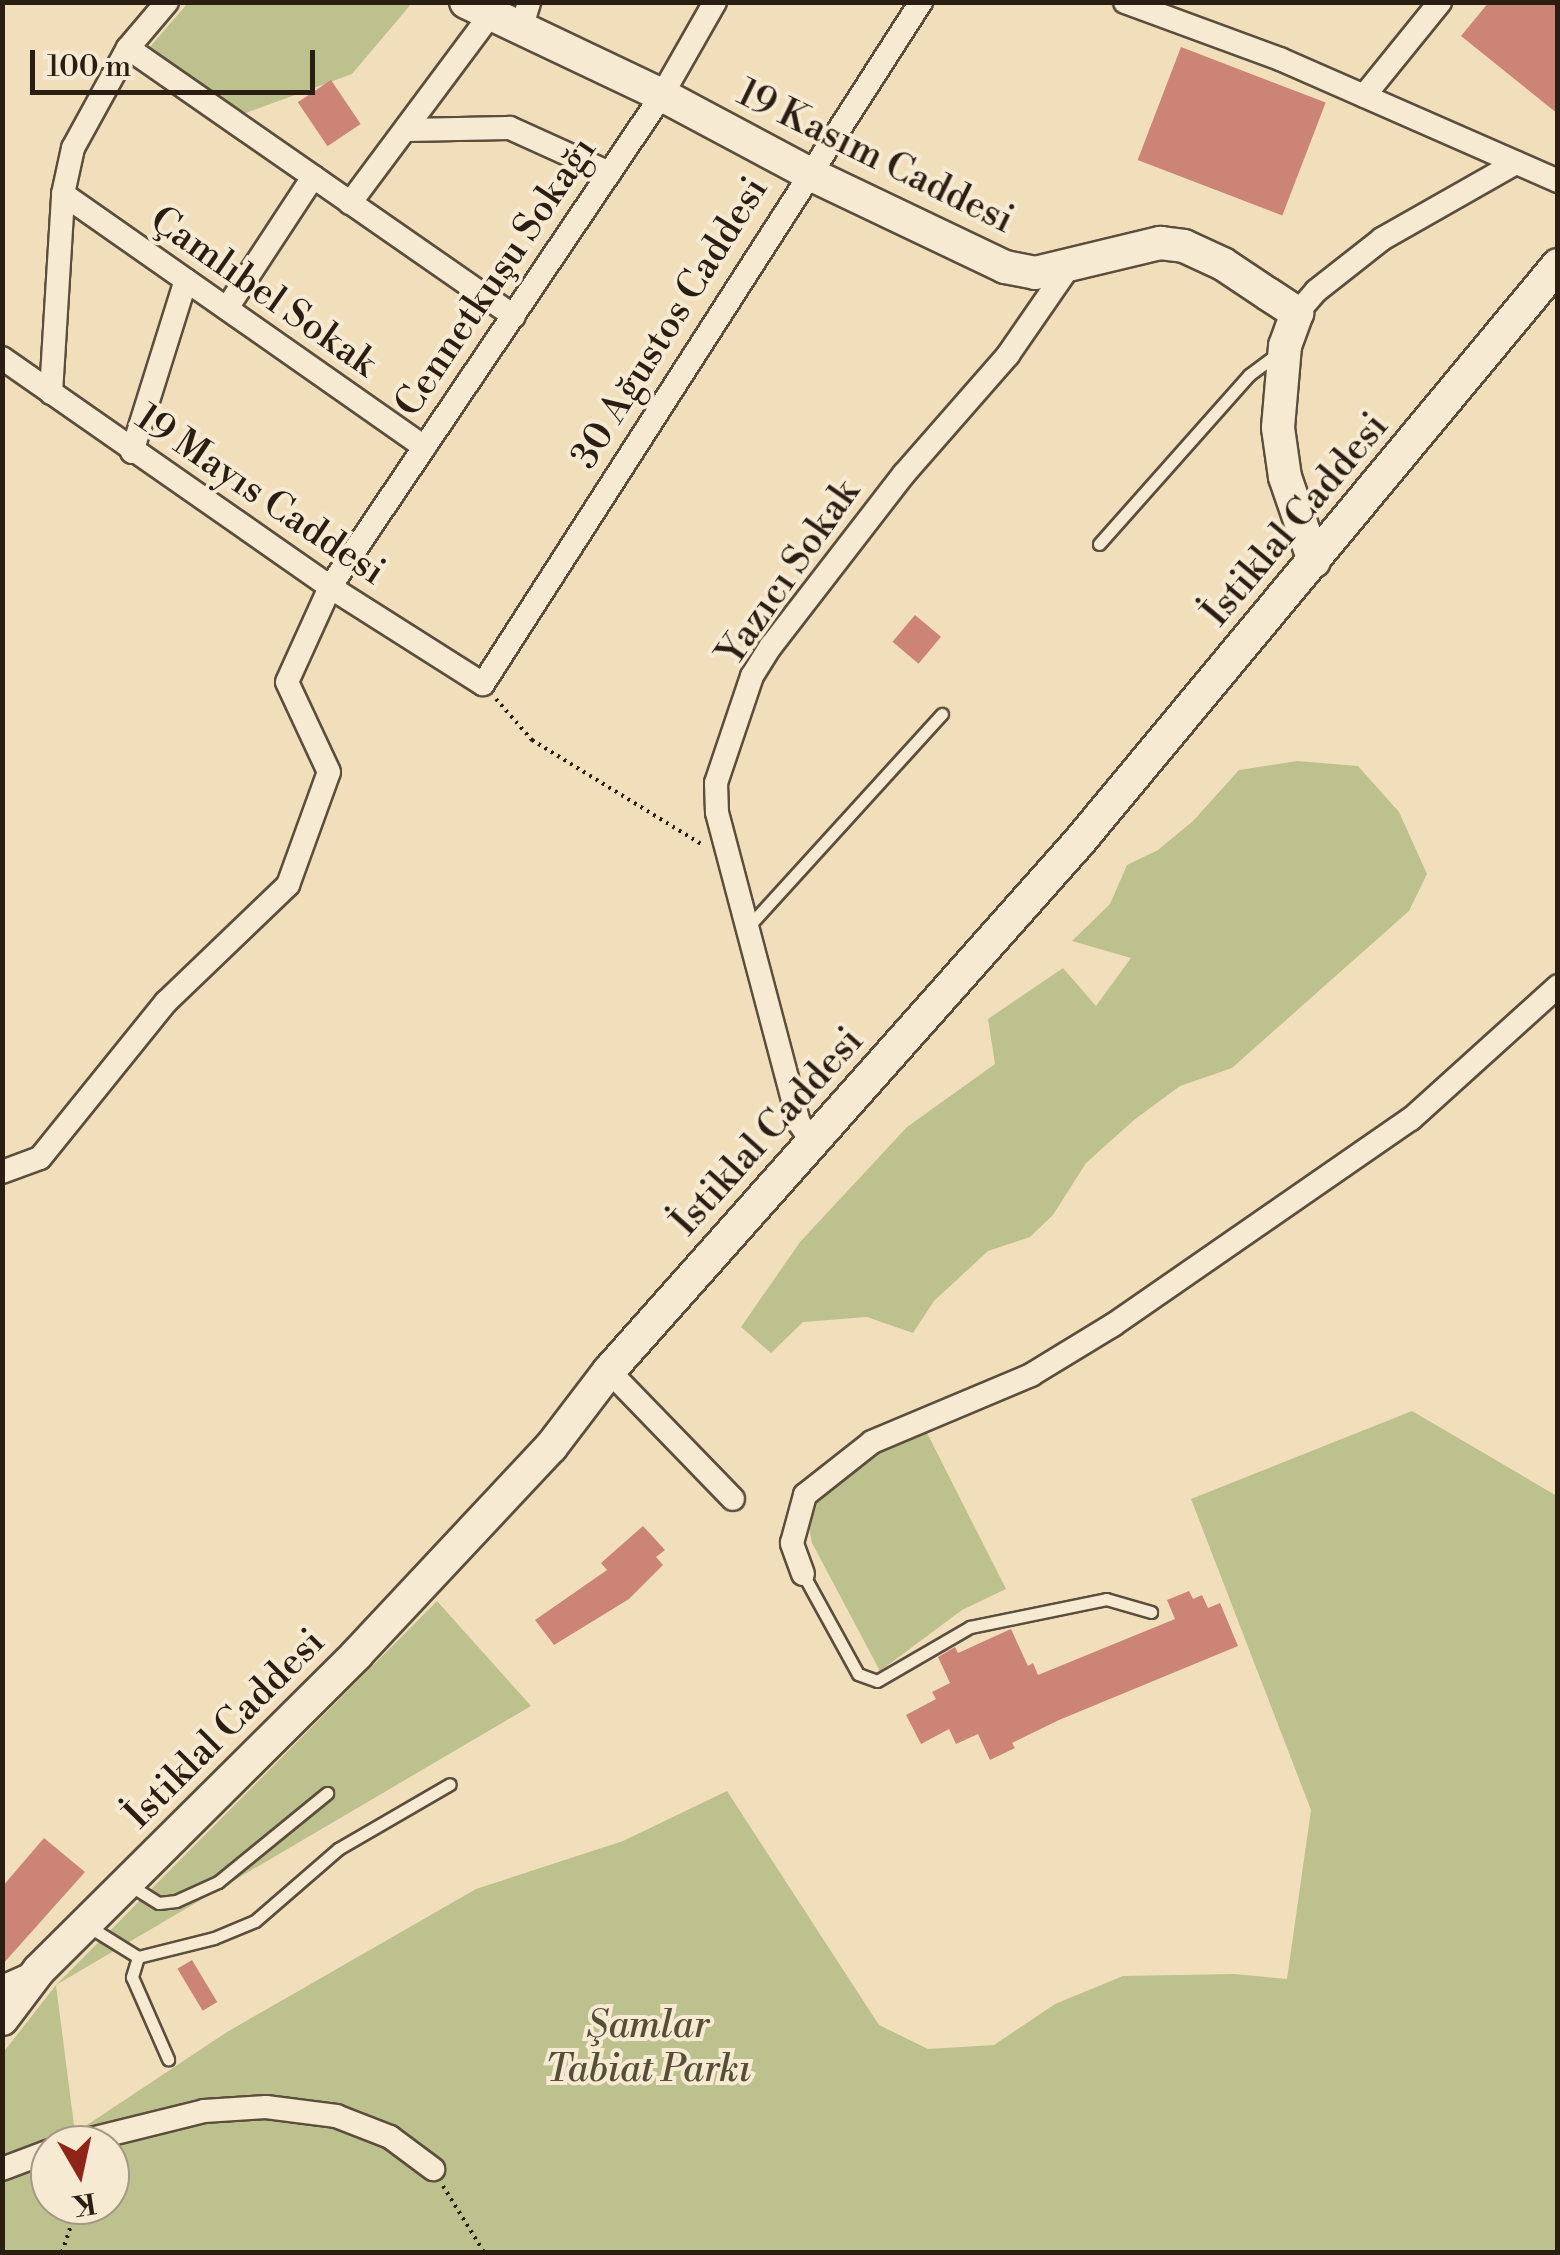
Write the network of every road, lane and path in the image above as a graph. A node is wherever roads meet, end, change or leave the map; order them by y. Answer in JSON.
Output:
{"nodes":[{"id":1,"x":167,"y":2,"type":"edge"},
{"id":2,"x":714,"y":2,"type":"edge"},
{"id":3,"x":921,"y":2,"type":"edge"},
{"id":4,"x":1125,"y":2,"type":"edge"},
{"id":5,"x":1440,"y":2,"type":"edge"},
{"id":6,"x":478,"y":9,"type":"edge"},
{"id":7,"x":525,"y":16,"type":"edge"},
{"id":8,"x":128,"y":48,"type":"junction"},
{"id":9,"x":662,"y":95,"type":"junction"},
{"id":10,"x":1364,"y":96,"type":"junction"},
{"id":11,"x":407,"y":130,"type":"junction"},
{"id":12,"x":1516,"y":163,"type":"junction"},
{"id":13,"x":808,"y":172,"type":"junction"},
{"id":14,"x":609,"y":173,"type":"junction"},
{"id":15,"x":313,"y":177,"type":"junction"},
{"id":16,"x":1558,"y":181,"type":"edge"},
{"id":17,"x":63,"y":194,"type":"junction"},
{"id":18,"x":350,"y":203,"type":"junction"},
{"id":19,"x":1558,"y":265,"type":"edge"},
{"id":20,"x":1068,"y":268,"type":"junction"},
{"id":21,"x":186,"y":280,"type":"junction"},
{"id":22,"x":1546,"y":297,"type":"edge"},
{"id":23,"x":226,"y":308,"type":"junction"},
{"id":24,"x":1297,"y":313,"type":"junction"},
{"id":25,"x":514,"y":316,"type":"junction"},
{"id":26,"x":1284,"y":350,"type":"junction"},
{"id":27,"x":2,"y":358,"type":"edge"},
{"id":28,"x":51,"y":394,"type":"junction"},
{"id":29,"x":424,"y":447,"type":"junction"},
{"id":30,"x":132,"y":452,"type":"junction"},
{"id":31,"x":1099,"y":544,"type":"dead end"},
{"id":32,"x":1314,"y":561,"type":"junction"},
{"id":33,"x":330,"y":587,"type":"junction"},
{"id":34,"x":483,"y":684,"type":"junction"},
{"id":35,"x":942,"y":714,"type":"dead end"},
{"id":36,"x":732,"y":866,"type":"junction"},
{"id":37,"x":748,"y":927,"type":"junction"},
{"id":38,"x":1558,"y":986,"type":"edge"},
{"id":39,"x":812,"y":1142,"type":"junction"},
{"id":40,"x":2,"y":1172,"type":"edge"},
{"id":41,"x":609,"y":1371,"type":"junction"},
{"id":42,"x":733,"y":1499,"type":"dead end"},
{"id":43,"x":803,"y":1574,"type":"joint"},
{"id":44,"x":1151,"y":1612,"type":"dead end"},
{"id":45,"x":450,"y":1784,"type":"dead end"},
{"id":46,"x":327,"y":1793,"type":"dead end"},
{"id":47,"x":126,"y":1884,"type":"junction"},
{"id":48,"x":86,"y":1924,"type":"junction"},
{"id":49,"x":138,"y":1958,"type":"junction"},
{"id":50,"x":39,"y":1970,"type":"junction"},
{"id":51,"x":2,"y":1987,"type":"edge"},
{"id":52,"x":2,"y":2019,"type":"edge"},
{"id":53,"x":168,"y":2060,"type":"dead end"},
{"id":54,"x":130,"y":2129,"type":"edge"},
{"id":55,"x":30,"y":2158,"type":"edge"},
{"id":56,"x":2,"y":2169,"type":"edge"},
{"id":57,"x":432,"y":2169,"type":"joint"},
{"id":58,"x":71,"y":2225,"type":"edge"},
{"id":59,"x":62,"y":2252,"type":"edge"},
{"id":60,"x":484,"y":2252,"type":"edge"}],
"edges":[{"from":1,"to":8,"type":"street"},
{"from":2,"to":9,"type":"street","name":"Cennetkuşu Sokağı"},
{"from":3,"to":13,"type":"street","name":"30 Ağustos Caddesi"},
{"from":4,"to":10,"type":"street"},
{"from":5,"to":10,"type":"street"},
{"from":6,"to":7,"type":"main road","name":"19 Kasım Caddesi"},
{"from":6,"to":11,"type":"street"},
{"from":7,"to":9,"type":"main road","name":"19 Kasım Caddesi"},
{"from":8,"to":15,"type":"street"},
{"from":8,"to":17,"type":"street"},
{"from":9,"to":13,"type":"main road","name":"19 Kasım Caddesi"},
{"from":9,"to":14,"type":"street","name":"Cennetkuşu Sokağı"},
{"from":10,"to":12,"type":"street"},
{"from":11,"to":14,"type":"street"},
{"from":11,"to":18,"type":"street"},
{"from":12,"to":16,"type":"street"},
{"from":12,"to":24,"type":"street"},
{"from":13,"to":20,"type":"main road","name":"19 Kasım Caddesi"},
{"from":13,"to":34,"type":"street","name":"30 Ağustos Caddesi"},
{"from":14,"to":25,"type":"street","name":"Cennetkuşu Sokağı"},
{"from":15,"to":18,"type":"street"},
{"from":15,"to":23,"type":"street"},
{"from":17,"to":21,"type":"street","name":"Çamlıbel Sokak"},
{"from":17,"to":28,"type":"street"},
{"from":18,"to":25,"type":"street"},
{"from":19,"to":22,"type":"main road","name":"İstiklal Caddesi"},
{"from":20,"to":24,"type":"main road","name":"19 Kasım Caddesi"},
{"from":20,"to":36,"type":"street","name":"Yazıcı Sokak"},
{"from":21,"to":23,"type":"street","name":"Çamlıbel Sokak"},
{"from":21,"to":30,"type":"street"},
{"from":22,"to":32,"type":"main road","name":"İstiklal Caddesi"},
{"from":23,"to":29,"type":"street","name":"Çamlıbel Sokak"},
{"from":24,"to":26,"type":"main road"},
{"from":25,"to":29,"type":"street","name":"Cennetkuşu Sokağı"},
{"from":26,"to":31,"type":"lane"},
{"from":26,"to":32,"type":"main road"},
{"from":27,"to":28,"type":"street","name":"19 Mayıs Caddesi"},
{"from":28,"to":30,"type":"street","name":"19 Mayıs Caddesi"},
{"from":29,"to":33,"type":"street","name":"Cennetkuşu Sokağı"},
{"from":30,"to":33,"type":"street","name":"19 Mayıs Caddesi"},
{"from":32,"to":39,"type":"main road","name":"İstiklal Caddesi"},
{"from":33,"to":34,"type":"street","name":"19 Mayıs Caddesi"},
{"from":33,"to":40,"type":"street","name":"Cennetkuşu Sokağı"},
{"from":34,"to":36,"type":"path"},
{"from":35,"to":37,"type":"lane"},
{"from":36,"to":37,"type":"street","name":"Yazıcı Sokak"},
{"from":37,"to":39,"type":"street","name":"Yazıcı Sokak"},
{"from":38,"to":43,"type":"street"},
{"from":39,"to":41,"type":"main road","name":"İstiklal Caddesi"},
{"from":41,"to":42,"type":"street"},
{"from":41,"to":47,"type":"main road","name":"İstiklal Caddesi"},
{"from":43,"to":44,"type":"lane"},
{"from":45,"to":49,"type":"lane"},
{"from":46,"to":47,"type":"lane"},
{"from":47,"to":48,"type":"main road","name":"İstiklal Caddesi"},
{"from":48,"to":49,"type":"lane"},
{"from":48,"to":50,"type":"main road","name":"İstiklal Caddesi"},
{"from":49,"to":53,"type":"lane"},
{"from":50,"to":51,"type":"street"},
{"from":50,"to":52,"type":"main road","name":"İstiklal Caddesi"},
{"from":54,"to":57,"type":"street"},
{"from":55,"to":56,"type":"street"},
{"from":57,"to":60,"type":"path"},
{"from":58,"to":59,"type":"path"}]}
